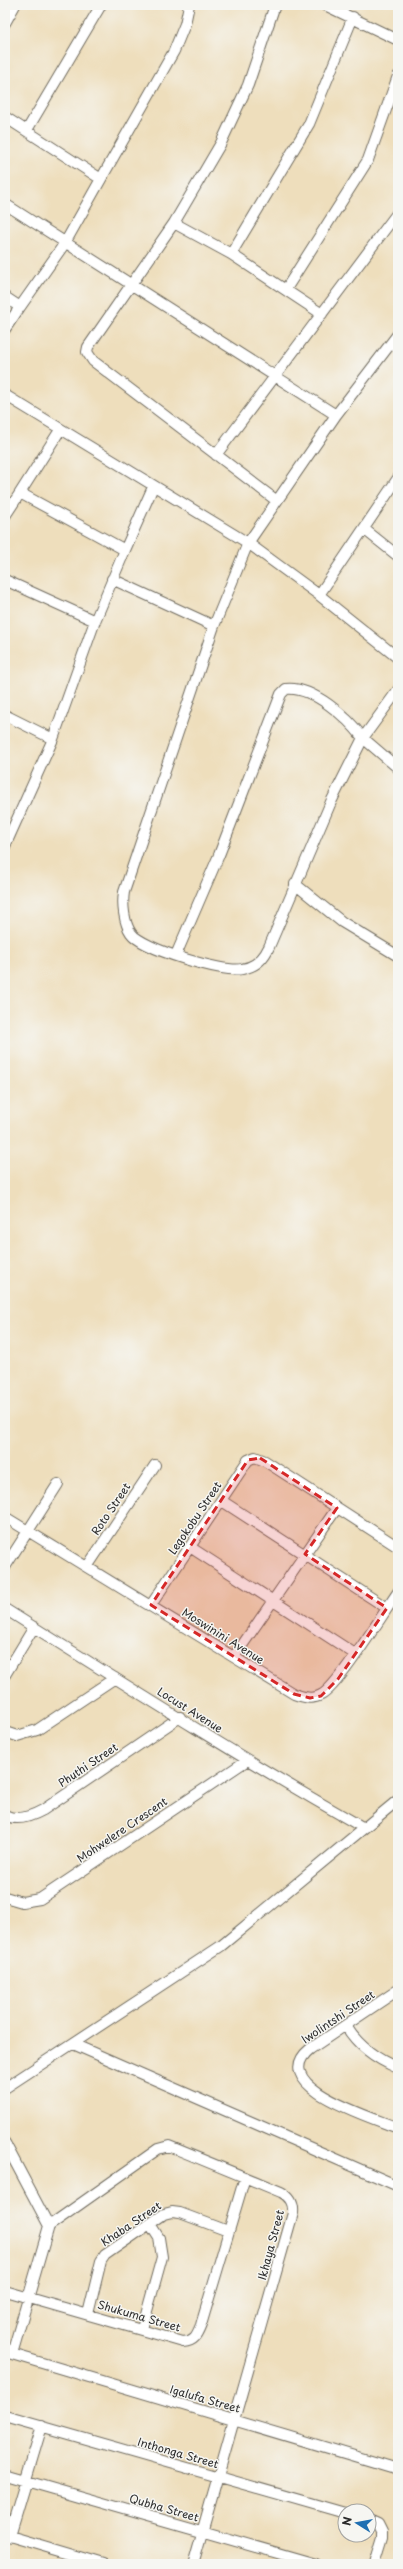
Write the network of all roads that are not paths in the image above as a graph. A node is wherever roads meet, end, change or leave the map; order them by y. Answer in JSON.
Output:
{"nodes":[{"id":1,"x":15,"y":5,"type":"edge"},
{"id":2,"x":101,"y":5,"type":"edge"},
{"id":3,"x":189,"y":5,"type":"edge"},
{"id":4,"x":275,"y":5,"type":"edge"},
{"id":5,"x":325,"y":5,"type":"edge"},
{"id":6,"x":352,"y":17,"type":"junction"},
{"id":7,"x":5,"y":23,"type":"edge"},
{"id":8,"x":398,"y":40,"type":"edge"},
{"id":9,"x":398,"y":76,"type":"edge"},
{"id":10,"x":5,"y":117,"type":"edge"},
{"id":11,"x":27,"y":130,"type":"junction"},
{"id":12,"x":101,"y":178,"type":"junction"},
{"id":13,"x":5,"y":204,"type":"edge"},
{"id":14,"x":398,"y":212,"type":"edge"},
{"id":15,"x":174,"y":223,"type":"junction"},
{"id":16,"x":66,"y":243,"type":"junction"},
{"id":17,"x":231,"y":254,"type":"junction"},
{"id":18,"x":132,"y":284,"type":"junction"},
{"id":19,"x":286,"y":289,"type":"junction"},
{"id":20,"x":5,"y":297,"type":"edge"},
{"id":21,"x":20,"y":307,"type":"junction"},
{"id":22,"x":322,"y":314,"type":"junction"},
{"id":23,"x":5,"y":329,"type":"edge"},
{"id":24,"x":398,"y":334,"type":"edge"},
{"id":25,"x":275,"y":376,"type":"junction"},
{"id":26,"x":5,"y":395,"type":"edge"},
{"id":27,"x":336,"y":415,"type":"junction"},
{"id":28,"x":60,"y":430,"type":"junction"},
{"id":29,"x":216,"y":455,"type":"junction"},
{"id":30,"x":398,"y":478,"type":"edge"},
{"id":31,"x":153,"y":486,"type":"junction"},
{"id":32,"x":20,"y":493,"type":"junction"},
{"id":33,"x":277,"y":501,"type":"junction"},
{"id":34,"x":5,"y":516,"type":"edge"},
{"id":35,"x":364,"y":529,"type":"junction"},
{"id":36,"x":248,"y":543,"type":"junction"},
{"id":37,"x":124,"y":550,"type":"junction"},
{"id":38,"x":398,"y":556,"type":"edge"},
{"id":39,"x":112,"y":579,"type":"junction"},
{"id":40,"x":5,"y":580,"type":"edge"},
{"id":41,"x":319,"y":595,"type":"junction"},
{"id":42,"x":95,"y":621,"type":"junction"},
{"id":43,"x":214,"y":626,"type":"junction"},
{"id":44,"x":398,"y":658,"type":"edge"},
{"id":45,"x":398,"y":690,"type":"edge"},
{"id":46,"x":5,"y":715,"type":"edge"},
{"id":47,"x":363,"y":738,"type":"junction"},
{"id":48,"x":53,"y":739,"type":"junction"},
{"id":49,"x":398,"y":768,"type":"edge"},
{"id":50,"x":5,"y":846,"type":"edge"},
{"id":51,"x":295,"y":884,"type":"junction"},
{"id":52,"x":176,"y":955,"type":"junction"},
{"id":53,"x":398,"y":956,"type":"edge"},
{"id":54,"x":155,"y":1465,"type":"dead end"},
{"id":55,"x":58,"y":1484,"type":"dead end"},
{"id":56,"x":222,"y":1501,"type":"junction"},
{"id":57,"x":337,"y":1508,"type":"junction"},
{"id":58,"x":5,"y":1517,"type":"edge"},
{"id":59,"x":28,"y":1533,"type":"junction"},
{"id":60,"x":190,"y":1547,"type":"junction"},
{"id":61,"x":398,"y":1548,"type":"edge"},
{"id":62,"x":306,"y":1554,"type":"junction"},
{"id":63,"x":5,"y":1567,"type":"edge"},
{"id":64,"x":87,"y":1567,"type":"junction"},
{"id":65,"x":398,"y":1592,"type":"edge"},
{"id":66,"x":272,"y":1601,"type":"junction"},
{"id":67,"x":151,"y":1605,"type":"junction"},
{"id":68,"x":386,"y":1608,"type":"junction"},
{"id":69,"x":5,"y":1609,"type":"edge"},
{"id":70,"x":34,"y":1628,"type":"junction"},
{"id":71,"x":354,"y":1654,"type":"junction"},
{"id":72,"x":234,"y":1657,"type":"junction"},
{"id":73,"x":5,"y":1675,"type":"edge"},
{"id":74,"x":115,"y":1678,"type":"junction"},
{"id":75,"x":180,"y":1717,"type":"junction"},
{"id":76,"x":5,"y":1732,"type":"edge"},
{"id":77,"x":246,"y":1761,"type":"junction"},
{"id":78,"x":398,"y":1800,"type":"edge"},
{"id":79,"x":5,"y":1815,"type":"edge"},
{"id":80,"x":364,"y":1828,"type":"junction"},
{"id":81,"x":5,"y":1897,"type":"edge"},
{"id":82,"x":398,"y":1990,"type":"edge"},
{"id":83,"x":346,"y":2026,"type":"junction"},
{"id":84,"x":73,"y":2044,"type":"junction"},
{"id":85,"x":398,"y":2068,"type":"edge"},
{"id":86,"x":5,"y":2088,"type":"edge"},
{"id":87,"x":398,"y":2128,"type":"edge"},
{"id":88,"x":5,"y":2143,"type":"edge"},
{"id":89,"x":245,"y":2177,"type":"junction"},
{"id":90,"x":398,"y":2186,"type":"edge"},
{"id":91,"x":150,"y":2224,"type":"junction"},
{"id":92,"x":49,"y":2226,"type":"junction"},
{"id":93,"x":228,"y":2231,"type":"junction"},
{"id":94,"x":5,"y":2291,"type":"edge"},
{"id":95,"x":30,"y":2299,"type":"junction"},
{"id":96,"x":88,"y":2314,"type":"junction"},
{"id":97,"x":142,"y":2329,"type":"junction"},
{"id":98,"x":8,"y":2353,"type":"edge"},
{"id":99,"x":5,"y":2416,"type":"edge"},
{"id":100,"x":235,"y":2420,"type":"junction"},
{"id":101,"x":42,"y":2426,"type":"junction"},
{"id":102,"x":398,"y":2469,"type":"edge"},
{"id":103,"x":5,"y":2475,"type":"edge"},
{"id":104,"x":219,"y":2477,"type":"junction"},
{"id":105,"x":25,"y":2480,"type":"junction"},
{"id":106,"x":337,"y":2511,"type":"edge"},
{"id":107,"x":377,"y":2523,"type":"edge"},
{"id":108,"x":202,"y":2532,"type":"junction"},
{"id":109,"x":7,"y":2536,"type":"edge"},
{"id":110,"x":104,"y":2564,"type":"edge"},
{"id":111,"x":193,"y":2564,"type":"edge"},
{"id":112,"x":316,"y":2564,"type":"edge"},
{"id":113,"x":374,"y":2564,"type":"edge"}],
"edges":[{"from":1,"to":7,"type":"street"},
{"from":2,"to":11,"type":"street"},
{"from":3,"to":12,"type":"street"},
{"from":4,"to":15,"type":"street"},
{"from":5,"to":6,"type":"street"},
{"from":6,"to":8,"type":"street"},
{"from":6,"to":17,"type":"street"},
{"from":9,"to":19,"type":"street"},
{"from":10,"to":11,"type":"street"},
{"from":11,"to":12,"type":"street"},
{"from":12,"to":16,"type":"street"},
{"from":13,"to":16,"type":"street"},
{"from":14,"to":22,"type":"street"},
{"from":15,"to":17,"type":"street"},
{"from":15,"to":18,"type":"street"},
{"from":16,"to":18,"type":"street"},
{"from":16,"to":21,"type":"street"},
{"from":17,"to":19,"type":"street"},
{"from":18,"to":25,"type":"street"},
{"from":18,"to":29,"type":"street"},
{"from":19,"to":22,"type":"street"},
{"from":20,"to":21,"type":"street"},
{"from":21,"to":23,"type":"street"},
{"from":22,"to":25,"type":"street"},
{"from":24,"to":27,"type":"street"},
{"from":25,"to":27,"type":"street"},
{"from":25,"to":29,"type":"street"},
{"from":26,"to":28,"type":"street"},
{"from":27,"to":33,"type":"street"},
{"from":28,"to":31,"type":"street"},
{"from":28,"to":32,"type":"street"},
{"from":29,"to":33,"type":"street"},
{"from":30,"to":35,"type":"street"},
{"from":31,"to":36,"type":"street"},
{"from":31,"to":37,"type":"street"},
{"from":32,"to":34,"type":"street"},
{"from":32,"to":37,"type":"street"},
{"from":33,"to":36,"type":"street"},
{"from":35,"to":38,"type":"street"},
{"from":35,"to":41,"type":"street"},
{"from":36,"to":41,"type":"street"},
{"from":36,"to":43,"type":"street"},
{"from":37,"to":39,"type":"street"},
{"from":39,"to":42,"type":"street"},
{"from":39,"to":43,"type":"street"},
{"from":40,"to":42,"type":"street"},
{"from":41,"to":44,"type":"street"},
{"from":42,"to":48,"type":"street"},
{"from":43,"to":52,"type":"street"},
{"from":45,"to":47,"type":"street"},
{"from":46,"to":48,"type":"street"},
{"from":47,"to":49,"type":"street"},
{"from":47,"to":51,"type":"street"},
{"from":47,"to":52,"type":"street"},
{"from":48,"to":50,"type":"street"},
{"from":51,"to":52,"type":"street"},
{"from":51,"to":53,"type":"street"},
{"from":54,"to":64,"type":"street","name":"Roto Street"},
{"from":55,"to":59,"type":"street"},
{"from":56,"to":57,"type":"street","name":"Legokobu Street"},
{"from":56,"to":60,"type":"street","name":"Legokobu Street"},
{"from":56,"to":62,"type":"street"},
{"from":57,"to":61,"type":"street"},
{"from":57,"to":62,"type":"street"},
{"from":58,"to":59,"type":"street","name":"Moswinini Avenue"},
{"from":59,"to":63,"type":"street"},
{"from":59,"to":64,"type":"street","name":"Moswinini Avenue"},
{"from":60,"to":66,"type":"street"},
{"from":60,"to":67,"type":"street","name":"Legokobu Street"},
{"from":62,"to":66,"type":"street"},
{"from":62,"to":68,"type":"street"},
{"from":64,"to":67,"type":"street","name":"Moswinini Avenue"},
{"from":65,"to":68,"type":"street","name":"Moswinini Avenue"},
{"from":66,"to":71,"type":"street"},
{"from":66,"to":72,"type":"street"},
{"from":67,"to":72,"type":"street","name":"Moswinini Avenue"},
{"from":68,"to":71,"type":"street","name":"Moswinini Avenue"},
{"from":69,"to":70,"type":"street","name":"Locust Avenue"},
{"from":70,"to":73,"type":"street"},
{"from":70,"to":74,"type":"street","name":"Locust Avenue"},
{"from":71,"to":72,"type":"street","name":"Moswinini Avenue"},
{"from":74,"to":75,"type":"street","name":"Locust Avenue"},
{"from":74,"to":76,"type":"street"},
{"from":75,"to":77,"type":"street","name":"Locust Avenue"},
{"from":75,"to":79,"type":"street","name":"Phuthi Street"},
{"from":77,"to":80,"type":"street","name":"Locust Avenue"},
{"from":77,"to":81,"type":"street","name":"Mohwelere Crescent"},
{"from":78,"to":80,"type":"street"},
{"from":80,"to":84,"type":"street"},
{"from":82,"to":83,"type":"street","name":"Iwolintshi Street"},
{"from":83,"to":85,"type":"street"},
{"from":83,"to":87,"type":"street","name":"Iwolintshi Street"},
{"from":84,"to":86,"type":"street"},
{"from":84,"to":90,"type":"street"},
{"from":88,"to":92,"type":"street"},
{"from":89,"to":92,"type":"street","name":"Ikhaya Street"},
{"from":89,"to":93,"type":"street","name":"Shukuma Street"},
{"from":89,"to":100,"type":"street","name":"Ikhaya Street"},
{"from":91,"to":93,"type":"street","name":"Khaba Street"},
{"from":91,"to":96,"type":"street","name":"Khaba Street"},
{"from":91,"to":97,"type":"street"},
{"from":92,"to":95,"type":"street"},
{"from":93,"to":97,"type":"street","name":"Shukuma Street"},
{"from":94,"to":95,"type":"street","name":"Shukuma Street"},
{"from":95,"to":96,"type":"street","name":"Shukuma Street"},
{"from":95,"to":98,"type":"street"},
{"from":96,"to":97,"type":"street","name":"Shukuma Street"},
{"from":98,"to":100,"type":"street","name":"Igalufa Street"},
{"from":99,"to":101,"type":"street","name":"Inthonga Street"},
{"from":100,"to":102,"type":"street","name":"Igalufa Street"},
{"from":100,"to":104,"type":"street","name":"Ikhaya Street"},
{"from":101,"to":104,"type":"street","name":"Inthonga Street"},
{"from":101,"to":105,"type":"street"},
{"from":103,"to":105,"type":"street","name":"Qubha Street"},
{"from":104,"to":106,"type":"street","name":"Inthonga Street"},
{"from":104,"to":108,"type":"street","name":"Ikhaya Street"},
{"from":105,"to":108,"type":"street","name":"Qubha Street"},
{"from":105,"to":109,"type":"street"},
{"from":107,"to":113,"type":"street"},
{"from":108,"to":111,"type":"street","name":"Ikhaya Street"},
{"from":108,"to":112,"type":"street","name":"Qubha Street"},
{"from":109,"to":110,"type":"street"}]}
